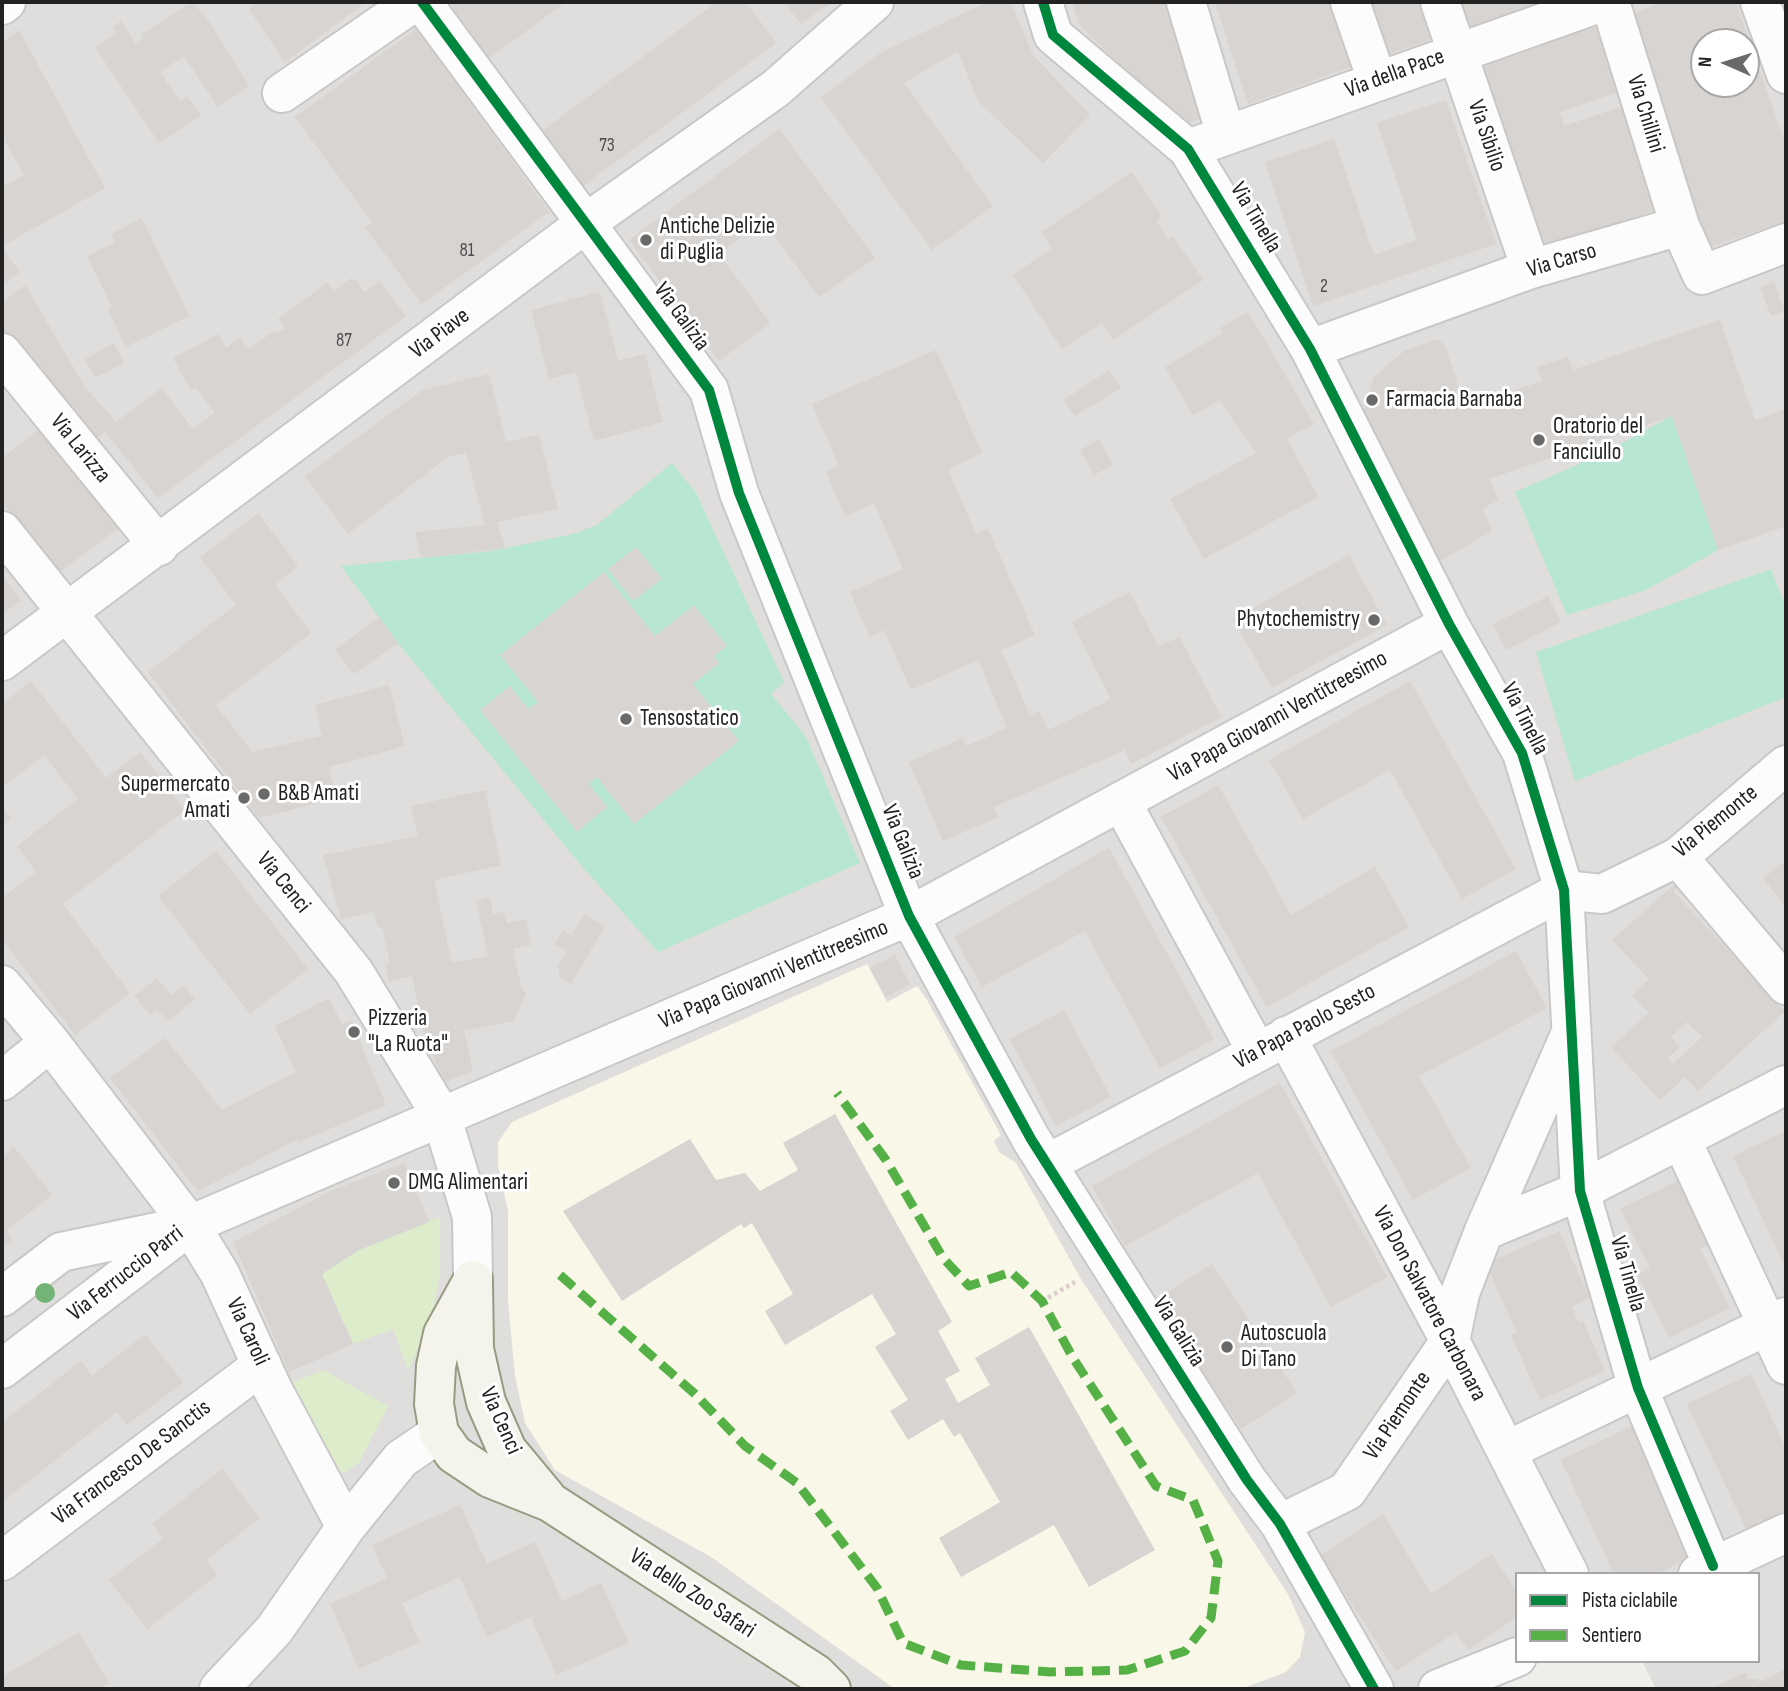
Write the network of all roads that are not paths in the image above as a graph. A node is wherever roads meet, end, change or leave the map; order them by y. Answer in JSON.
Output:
{"nodes":[{"id":1,"x":6,"y":2,"type":"edge"},
{"id":2,"x":414,"y":2,"type":"edge"},
{"id":3,"x":422,"y":2,"type":"edge"},
{"id":4,"x":874,"y":2,"type":"edge"},
{"id":5,"x":1043,"y":2,"type":"edge"},
{"id":6,"x":1186,"y":2,"type":"edge"},
{"id":7,"x":1350,"y":2,"type":"edge"},
{"id":8,"x":1440,"y":2,"type":"edge"},
{"id":9,"x":1602,"y":2,"type":"edge"},
{"id":10,"x":1611,"y":2,"type":"edge"},
{"id":11,"x":1760,"y":2,"type":"edge"},
{"id":12,"x":2,"y":5,"type":"edge"},
{"id":13,"x":1457,"y":51,"type":"junction"},
{"id":14,"x":1786,"y":74,"type":"edge"},
{"id":15,"x":1377,"y":80,"type":"junction"},
{"id":16,"x":282,"y":93,"type":"dead end"},
{"id":17,"x":1226,"y":135,"type":"junction"},
{"id":18,"x":1188,"y":149,"type":"junction"},
{"id":19,"x":586,"y":223,"type":"junction"},
{"id":20,"x":1680,"y":226,"type":"junction"},
{"id":21,"x":1786,"y":243,"type":"edge"},
{"id":22,"x":1531,"y":270,"type":"junction"},
{"id":23,"x":1310,"y":349,"type":"junction"},
{"id":24,"x":2,"y":353,"type":"edge"},
{"id":25,"x":2,"y":531,"type":"edge"},
{"id":26,"x":159,"y":546,"type":"junction"},
{"id":27,"x":66,"y":612,"type":"junction"},
{"id":28,"x":1449,"y":624,"type":"junction"},
{"id":29,"x":2,"y":661,"type":"edge"},
{"id":30,"x":1786,"y":765,"type":"edge"},
{"id":31,"x":1122,"y":803,"type":"junction"},
{"id":32,"x":1678,"y":856,"type":"junction"},
{"id":33,"x":1564,"y":890,"type":"junction"},
{"id":34,"x":909,"y":916,"type":"junction"},
{"id":35,"x":2,"y":985,"type":"edge"},
{"id":36,"x":1786,"y":985,"type":"edge"},
{"id":37,"x":1573,"y":1029,"type":"junction"},
{"id":38,"x":50,"y":1042,"type":"junction"},
{"id":39,"x":1271,"y":1044,"type":"junction"},
{"id":40,"x":2,"y":1081,"type":"edge"},
{"id":41,"x":1786,"y":1085,"type":"edge"},
{"id":42,"x":441,"y":1115,"type":"junction"},
{"id":43,"x":1681,"y":1139,"type":"junction"},
{"id":44,"x":1047,"y":1164,"type":"junction"},
{"id":45,"x":1580,"y":1191,"type":"junction"},
{"id":46,"x":190,"y":1225,"type":"junction"},
{"id":47,"x":1484,"y":1231,"type":"junction"},
{"id":48,"x":473,"y":1280,"type":"junction"},
{"id":49,"x":2,"y":1297,"type":"edge"},
{"id":50,"x":1777,"y":1321,"type":"edge"},
{"id":51,"x":1450,"y":1341,"type":"junction"},
{"id":52,"x":262,"y":1365,"type":"junction"},
{"id":53,"x":1786,"y":1365,"type":"edge"},
{"id":54,"x":2,"y":1369,"type":"edge"},
{"id":55,"x":1638,"y":1388,"type":"junction"},
{"id":56,"x":439,"y":1433,"type":"junction"},
{"id":57,"x":1506,"y":1451,"type":"junction"},
{"id":58,"x":550,"y":1502,"type":"junction"},
{"id":59,"x":1280,"y":1524,"type":"junction"},
{"id":60,"x":346,"y":1527,"type":"junction"},
{"id":61,"x":1786,"y":1533,"type":"edge"},
{"id":62,"x":2,"y":1562,"type":"edge"},
{"id":63,"x":1705,"y":1570,"type":"edge"},
{"id":64,"x":1568,"y":1572,"type":"edge"},
{"id":65,"x":1515,"y":1658,"type":"edge"},
{"id":66,"x":219,"y":1689,"type":"edge"},
{"id":67,"x":831,"y":1689,"type":"edge"},
{"id":68,"x":1374,"y":1689,"type":"edge"},
{"id":69,"x":1438,"y":1689,"type":"edge"}],
"edges":[{"from":1,"to":12,"type":"street"},
{"from":2,"to":16,"type":"street"},
{"from":3,"to":19,"type":"street","name":"Via Galizia"},
{"from":4,"to":19,"type":"street","name":"Via Piave"},
{"from":5,"to":18,"type":"street","name":"Via Tinella"},
{"from":6,"to":17,"type":"street"},
{"from":7,"to":15,"type":"street"},
{"from":8,"to":13,"type":"street","name":"Via Sibilio"},
{"from":9,"to":13,"type":"street","name":"Via della Pace"},
{"from":10,"to":20,"type":"street","name":"Via Chillini"},
{"from":11,"to":14,"type":"street"},
{"from":13,"to":15,"type":"street","name":"Via della Pace"},
{"from":13,"to":22,"type":"street","name":"Via Sibilio"},
{"from":15,"to":17,"type":"street","name":"Via della Pace"},
{"from":17,"to":18,"type":"street","name":"Via della Pace"},
{"from":18,"to":23,"type":"street","name":"Via Tinella"},
{"from":19,"to":26,"type":"street","name":"Via Piave"},
{"from":19,"to":34,"type":"street","name":"Via Galizia"},
{"from":20,"to":21,"type":"street"},
{"from":20,"to":22,"type":"street","name":"Via Carso"},
{"from":22,"to":23,"type":"street","name":"Via Carso"},
{"from":23,"to":28,"type":"street","name":"Via Tinella"},
{"from":24,"to":26,"type":"street","name":"Via Larizza"},
{"from":25,"to":27,"type":"street","name":"Via Cenci"},
{"from":26,"to":27,"type":"street","name":"Via Piave"},
{"from":27,"to":29,"type":"street","name":"Via Piave"},
{"from":27,"to":42,"type":"street","name":"Via Cenci"},
{"from":28,"to":31,"type":"street","name":"Via Papa Giovanni Ventitreesimo"},
{"from":28,"to":33,"type":"street","name":"Via Tinella"},
{"from":30,"to":32,"type":"street","name":"Via Piemonte"},
{"from":31,"to":34,"type":"street","name":"Via Papa Giovanni Ventitreesimo"},
{"from":31,"to":39,"type":"street","name":"Via Don Salvatore Carbonara"},
{"from":32,"to":33,"type":"street","name":"Via Piemonte"},
{"from":32,"to":36,"type":"street"},
{"from":33,"to":37,"type":"street","name":"Via Tinella"},
{"from":33,"to":39,"type":"street","name":"Via Papa Paolo Sesto"},
{"from":34,"to":42,"type":"street","name":"Via Papa Giovanni Ventitreesimo"},
{"from":34,"to":44,"type":"street","name":"Via Galizia"},
{"from":35,"to":38,"type":"street","name":"Via Caroli"},
{"from":37,"to":45,"type":"street","name":"Via Tinella"},
{"from":37,"to":47,"type":"street","name":"Via Piemonte"},
{"from":38,"to":40,"type":"street"},
{"from":38,"to":46,"type":"street","name":"Via Caroli"},
{"from":39,"to":44,"type":"street","name":"Via Papa Paolo Sesto"},
{"from":39,"to":51,"type":"street","name":"Via Don Salvatore Carbonara"},
{"from":41,"to":43,"type":"street"},
{"from":42,"to":46,"type":"street","name":"Via Papa Giovanni Ventitreesimo"},
{"from":42,"to":48,"type":"street","name":"Via Cenci"},
{"from":43,"to":45,"type":"street"},
{"from":43,"to":50,"type":"street"},
{"from":44,"to":59,"type":"street","name":"Via Galizia"},
{"from":45,"to":47,"type":"street"},
{"from":45,"to":55,"type":"street","name":"Via Tinella"},
{"from":46,"to":49,"type":"street","name":"Via Ferruccio Parri"},
{"from":46,"to":52,"type":"street","name":"Via Caroli"},
{"from":46,"to":54,"type":"street","name":"Via Ferruccio Parri"},
{"from":47,"to":51,"type":"street","name":"Via Piemonte"},
{"from":48,"to":56,"type":"street","name":"Via Cenci"},
{"from":48,"to":58,"type":"street","name":"Via Cenci"},
{"from":50,"to":53,"type":"street"},
{"from":50,"to":55,"type":"street"},
{"from":51,"to":57,"type":"street","name":"Via Don Salvatore Carbonara"},
{"from":51,"to":59,"type":"street","name":"Via Piemonte"},
{"from":52,"to":60,"type":"street","name":"Via Caroli"},
{"from":52,"to":62,"type":"street","name":"Via Francesco De Sanctis"},
{"from":55,"to":57,"type":"street"},
{"from":55,"to":63,"type":"street","name":"Via Tinella"},
{"from":56,"to":58,"type":"street","name":"Via Cenci"},
{"from":56,"to":60,"type":"street"},
{"from":57,"to":64,"type":"street","name":"Via Don Salvatore Carbonara"},
{"from":58,"to":67,"type":"street","name":"Via dello Zoo Safari"},
{"from":59,"to":68,"type":"street","name":"Via Galizia"},
{"from":60,"to":66,"type":"street"},
{"from":61,"to":63,"type":"street"},
{"from":65,"to":69,"type":"street"}]}
